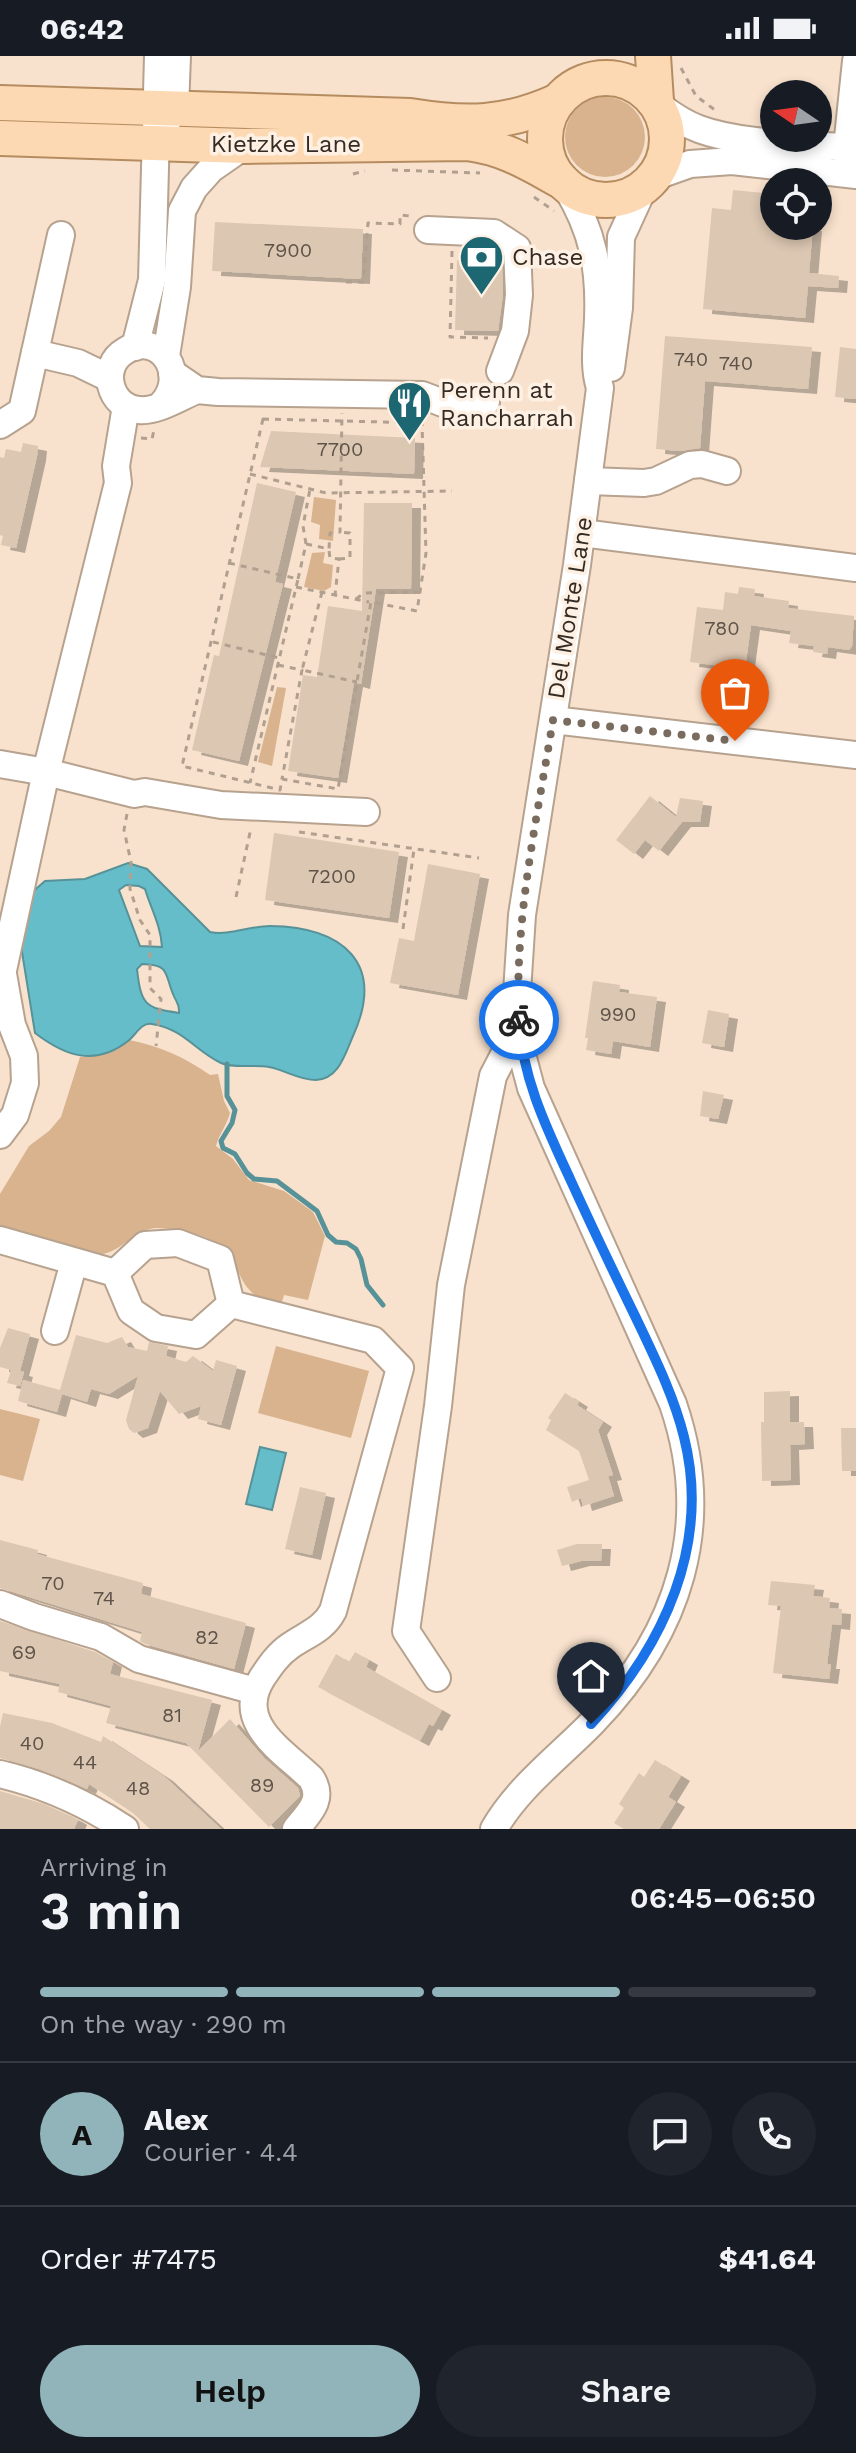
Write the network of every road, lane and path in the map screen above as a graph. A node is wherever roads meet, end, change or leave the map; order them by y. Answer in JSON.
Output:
{"nodes":[{"id":1,"x":158,"y":56,"type":"edge"},
{"id":2,"x":177,"y":56,"type":"edge"},
{"id":3,"x":606,"y":56,"type":"edge"},
{"id":4,"x":653,"y":56,"type":"edge"},
{"id":5,"x":679,"y":56,"type":"edge"},
{"id":6,"x":856,"y":61,"type":"edge"},
{"id":7,"x":573,"y":80,"type":"edge"},
{"id":8,"x":0,"y":103,"type":"edge"},
{"id":9,"x":658,"y":104,"type":"junction"},
{"id":10,"x":165,"y":108,"type":"junction"},
{"id":11,"x":723,"y":114,"type":"dead end"},
{"id":12,"x":410,"y":116,"type":"junction"},
{"id":13,"x":0,"y":138,"type":"edge"},
{"id":14,"x":154,"y":143,"type":"junction"},
{"id":15,"x":244,"y":146,"type":"junction"},
{"id":16,"x":852,"y":148,"type":"edge"},
{"id":17,"x":387,"y":167,"type":"dead end"},
{"id":18,"x":376,"y":170,"type":"dead end"},
{"id":19,"x":353,"y":174,"type":"dead end"},
{"id":20,"x":484,"y":174,"type":"dead end"},
{"id":21,"x":853,"y":175,"type":"edge"},
{"id":22,"x":649,"y":182,"type":"junction"},
{"id":23,"x":529,"y":193,"type":"dead end"},
{"id":24,"x":562,"y":194,"type":"junction"},
{"id":25,"x":432,"y":226,"type":"junction"},
{"id":26,"x":61,"y":235,"type":"dead end"},
{"id":27,"x":346,"y":282,"type":"dead end"},
{"id":28,"x":496,"y":338,"type":"dead end"},
{"id":29,"x":35,"y":353,"type":"junction"},
{"id":30,"x":120,"y":361,"type":"junction"},
{"id":31,"x":169,"y":365,"type":"junction"},
{"id":32,"x":500,"y":371,"type":"dead end"},
{"id":33,"x":600,"y":388,"type":"junction"},
{"id":34,"x":197,"y":390,"type":"junction"},
{"id":35,"x":486,"y":402,"type":"dead end"},
{"id":36,"x":143,"y":407,"type":"junction"},
{"id":37,"x":341,"y":421,"type":"junction"},
{"id":38,"x":0,"y":425,"type":"edge"},
{"id":39,"x":727,"y":471,"type":"dead end"},
{"id":40,"x":250,"y":474,"type":"junction"},
{"id":41,"x":588,"y":481,"type":"junction"},
{"id":42,"x":310,"y":489,"type":"junction"},
{"id":43,"x":452,"y":491,"type":"dead end"},
{"id":44,"x":424,"y":492,"type":"junction"},
{"id":45,"x":339,"y":493,"type":"junction"},
{"id":46,"x":340,"y":532,"type":"junction"},
{"id":47,"x":582,"y":533,"type":"junction"},
{"id":48,"x":306,"y":544,"type":"junction"},
{"id":49,"x":329,"y":549,"type":"junction"},
{"id":50,"x":339,"y":559,"type":"junction"},
{"id":51,"x":229,"y":563,"type":"junction"},
{"id":52,"x":856,"y":568,"type":"edge"},
{"id":53,"x":298,"y":579,"type":"junction"},
{"id":54,"x":296,"y":587,"type":"junction"},
{"id":55,"x":322,"y":592,"type":"junction"},
{"id":56,"x":420,"y":592,"type":"junction"},
{"id":57,"x":335,"y":595,"type":"junction"},
{"id":58,"x":356,"y":599,"type":"junction"},
{"id":59,"x":369,"y":602,"type":"dead end"},
{"id":60,"x":211,"y":641,"type":"junction"},
{"id":61,"x":279,"y":658,"type":"junction"},
{"id":62,"x":278,"y":665,"type":"junction"},
{"id":63,"x":302,"y":670,"type":"junction"},
{"id":64,"x":358,"y":683,"type":"junction"},
{"id":65,"x":553,"y":720,"type":"junction"},
{"id":66,"x":856,"y":755,"type":"edge"},
{"id":67,"x":0,"y":764,"type":"edge"},
{"id":68,"x":46,"y":772,"type":"junction"},
{"id":69,"x":282,"y":779,"type":"junction"},
{"id":70,"x":255,"y":792,"type":"junction"},
{"id":71,"x":129,"y":805,"type":"dead end"},
{"id":72,"x":366,"y":812,"type":"dead end"},
{"id":73,"x":296,"y":832,"type":"dead end"},
{"id":74,"x":414,"y":849,"type":"junction"},
{"id":75,"x":479,"y":858,"type":"dead end"},
{"id":76,"x":236,"y":897,"type":"dead end"},
{"id":77,"x":403,"y":929,"type":"dead end"},
{"id":78,"x":1,"y":979,"type":"edge"},
{"id":79,"x":519,"y":1026,"type":"junction"},
{"id":80,"x":156,"y":1046,"type":"dead end"},
{"id":81,"x":0,"y":1135,"type":"edge"},
{"id":82,"x":0,"y":1240,"type":"edge"},
{"id":83,"x":74,"y":1262,"type":"junction"},
{"id":84,"x":115,"y":1273,"type":"junction"},
{"id":85,"x":231,"y":1304,"type":"junction"},
{"id":86,"x":55,"y":1331,"type":"dead end"},
{"id":87,"x":0,"y":1604,"type":"edge"},
{"id":88,"x":437,"y":1678,"type":"dead end"},
{"id":89,"x":255,"y":1691,"type":"junction"},
{"id":90,"x":0,"y":1774,"type":"edge"},
{"id":91,"x":125,"y":1829,"type":"edge"},
{"id":92,"x":296,"y":1829,"type":"edge"},
{"id":93,"x":494,"y":1829,"type":"edge"}],
"edges":[{"from":1,"to":10,"type":"street"},
{"from":2,"to":10,"type":"street"},
{"from":3,"to":7,"type":"main road"},
{"from":4,"to":9,"type":"main road"},
{"from":5,"to":11,"type":"path"},
{"from":6,"to":16,"type":"street"},
{"from":7,"to":9,"type":"main road"},
{"from":7,"to":12,"type":"main road"},
{"from":7,"to":12,"type":"main road","name":"Kietzke Lane"},
{"from":7,"to":24,"type":"main road"},
{"from":8,"to":10,"type":"main road","name":"Kietzke Lane"},
{"from":9,"to":16,"type":"street"},
{"from":9,"to":22,"type":"main road"},
{"from":10,"to":12,"type":"main road","name":"Kietzke Lane"},
{"from":10,"to":14,"type":"street"},
{"from":13,"to":14,"type":"main road","name":"Kietzke Lane"},
{"from":14,"to":15,"type":"main road","name":"Kietzke Lane"},
{"from":14,"to":30,"type":"street"},
{"from":15,"to":24,"type":"main road","name":"Kietzke Lane"},
{"from":15,"to":31,"type":"street"},
{"from":16,"to":21,"type":"street"},
{"from":17,"to":20,"type":"path"},
{"from":18,"to":19,"type":"path"},
{"from":21,"to":22,"type":"street"},
{"from":22,"to":24,"type":"main road"},
{"from":22,"to":33,"type":"street","name":"Del Monte Lane"},
{"from":23,"to":24,"type":"path"},
{"from":24,"to":33,"type":"street","name":"Del Monte Lane"},
{"from":25,"to":27,"type":"path"},
{"from":25,"to":28,"type":"path"},
{"from":25,"to":32,"type":"street"},
{"from":26,"to":29,"type":"street"},
{"from":29,"to":30,"type":"street"},
{"from":29,"to":38,"type":"street"},
{"from":30,"to":31,"type":"street"},
{"from":30,"to":36,"type":"street"},
{"from":31,"to":34,"type":"street"},
{"from":31,"to":36,"type":"street"},
{"from":33,"to":41,"type":"street","name":"Del Monte Lane"},
{"from":34,"to":35,"type":"street"},
{"from":34,"to":36,"type":"street"},
{"from":36,"to":68,"type":"street"},
{"from":37,"to":40,"type":"path"},
{"from":37,"to":44,"type":"path"},
{"from":37,"to":45,"type":"path"},
{"from":39,"to":41,"type":"street"},
{"from":40,"to":42,"type":"path"},
{"from":40,"to":51,"type":"path"},
{"from":41,"to":47,"type":"street","name":"Del Monte Lane"},
{"from":42,"to":45,"type":"path"},
{"from":42,"to":48,"type":"path"},
{"from":43,"to":44,"type":"path"},
{"from":44,"to":45,"type":"path"},
{"from":44,"to":56,"type":"path"},
{"from":45,"to":46,"type":"path"},
{"from":46,"to":49,"type":"path"},
{"from":46,"to":50,"type":"path"},
{"from":47,"to":52,"type":"street"},
{"from":47,"to":65,"type":"street","name":"Del Monte Lane"},
{"from":48,"to":49,"type":"path"},
{"from":48,"to":53,"type":"path"},
{"from":49,"to":50,"type":"path"},
{"from":50,"to":57,"type":"path"},
{"from":51,"to":53,"type":"path"},
{"from":51,"to":60,"type":"path"},
{"from":53,"to":54,"type":"path"},
{"from":54,"to":55,"type":"path"},
{"from":54,"to":61,"type":"path"},
{"from":55,"to":57,"type":"path"},
{"from":55,"to":63,"type":"path"},
{"from":56,"to":58,"type":"path"},
{"from":56,"to":64,"type":"path"},
{"from":57,"to":58,"type":"path"},
{"from":58,"to":59,"type":"path"},
{"from":60,"to":61,"type":"path"},
{"from":60,"to":70,"type":"path"},
{"from":61,"to":62,"type":"path"},
{"from":62,"to":63,"type":"path"},
{"from":62,"to":70,"type":"path"},
{"from":63,"to":64,"type":"path"},
{"from":63,"to":69,"type":"path"},
{"from":64,"to":69,"type":"path"},
{"from":65,"to":66,"type":"street"},
{"from":65,"to":79,"type":"street","name":"Del Monte Lane"},
{"from":67,"to":68,"type":"street"},
{"from":68,"to":70,"type":"street"},
{"from":68,"to":78,"type":"street"},
{"from":69,"to":70,"type":"path"},
{"from":70,"to":72,"type":"street"},
{"from":70,"to":76,"type":"path"},
{"from":71,"to":80,"type":"path"},
{"from":73,"to":74,"type":"path"},
{"from":74,"to":75,"type":"path"},
{"from":74,"to":77,"type":"path"},
{"from":78,"to":81,"type":"street"},
{"from":79,"to":88,"type":"street"},
{"from":79,"to":93,"type":"street","name":"Del Monte Lane"},
{"from":82,"to":83,"type":"street"},
{"from":83,"to":84,"type":"street"},
{"from":83,"to":86,"type":"street"},
{"from":84,"to":85,"type":"street"},
{"from":84,"to":85,"type":"street"},
{"from":85,"to":89,"type":"street"},
{"from":87,"to":89,"type":"street"},
{"from":89,"to":92,"type":"street"},
{"from":90,"to":91,"type":"street"}]}
